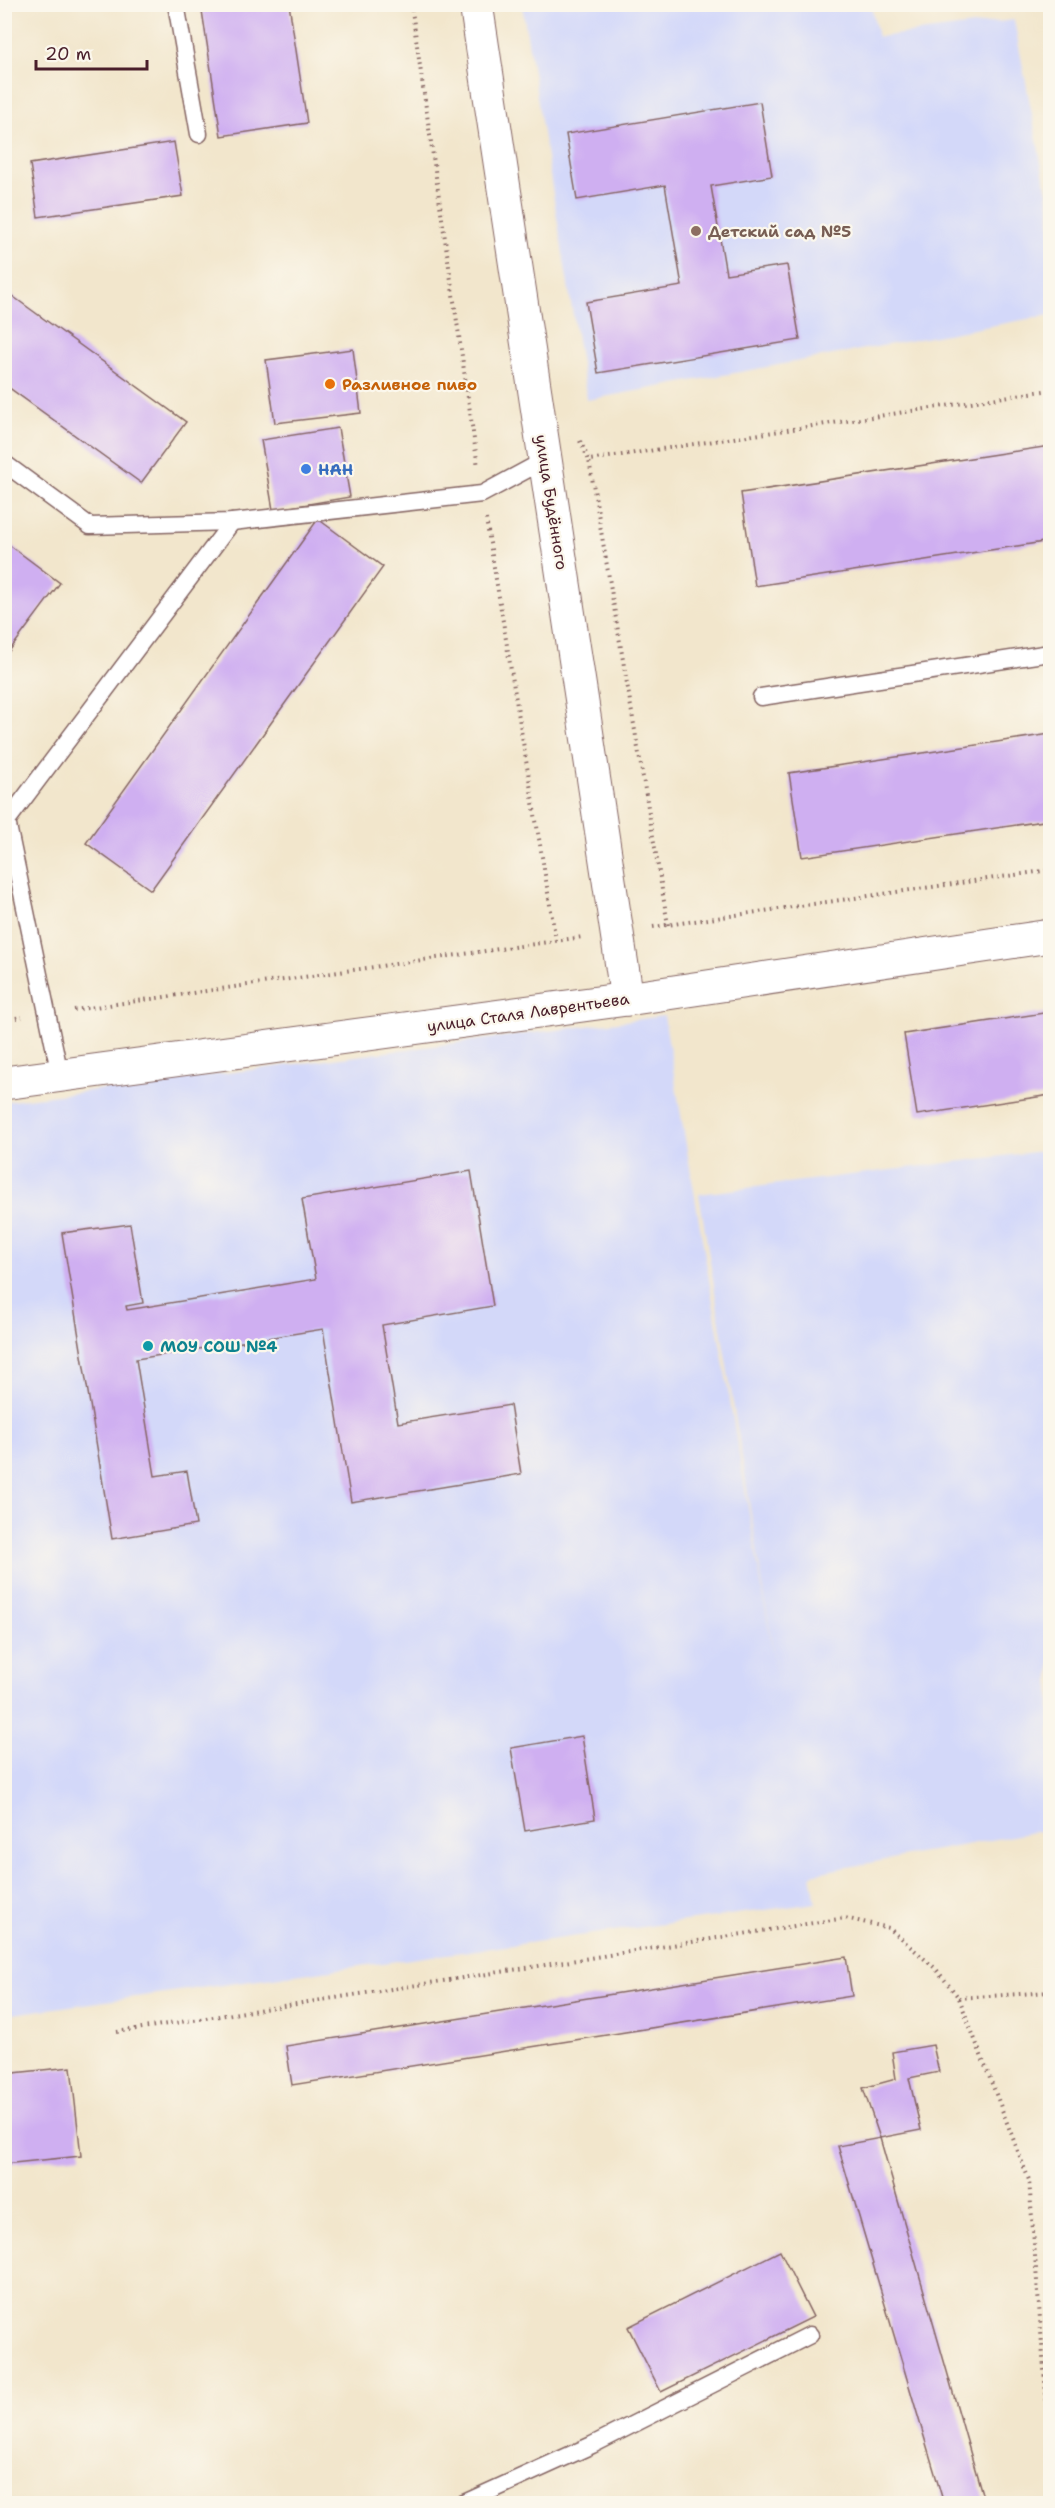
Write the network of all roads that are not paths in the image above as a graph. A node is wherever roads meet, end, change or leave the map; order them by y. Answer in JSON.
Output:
{"nodes":[{"id":1,"x":176,"y":4,"type":"edge"},
{"id":2,"x":476,"y":4,"type":"edge"},
{"id":3,"x":199,"y":134,"type":"dead end"},
{"id":4,"x":545,"y":460,"type":"junction"},
{"id":5,"x":4,"y":463,"type":"edge"},
{"id":6,"x":232,"y":522,"type":"junction"},
{"id":7,"x":1050,"y":653,"type":"edge"},
{"id":8,"x":761,"y":697,"type":"dead end"},
{"id":9,"x":1050,"y":936,"type":"edge"},
{"id":10,"x":627,"y":999,"type":"junction"},
{"id":11,"x":60,"y":1075,"type":"junction"},
{"id":12,"x":4,"y":1083,"type":"edge"},
{"id":13,"x":810,"y":2335,"type":"dead end"},
{"id":14,"x":462,"y":2504,"type":"edge"}],
"edges":[{"from":1,"to":3,"type":"lane"},
{"from":2,"to":4,"type":"street","name":"улица Будённого"},
{"from":4,"to":6,"type":"lane"},
{"from":4,"to":10,"type":"street","name":"улица Будённого"},
{"from":5,"to":6,"type":"lane"},
{"from":6,"to":11,"type":"lane"},
{"from":7,"to":8,"type":"lane"},
{"from":9,"to":10,"type":"street","name":"улица Сталя Лаврентьева"},
{"from":10,"to":11,"type":"street","name":"улица Сталя Лаврентьева"},
{"from":11,"to":12,"type":"street","name":"улица Сталя Лаврентьева"},
{"from":13,"to":14,"type":"lane"}]}
